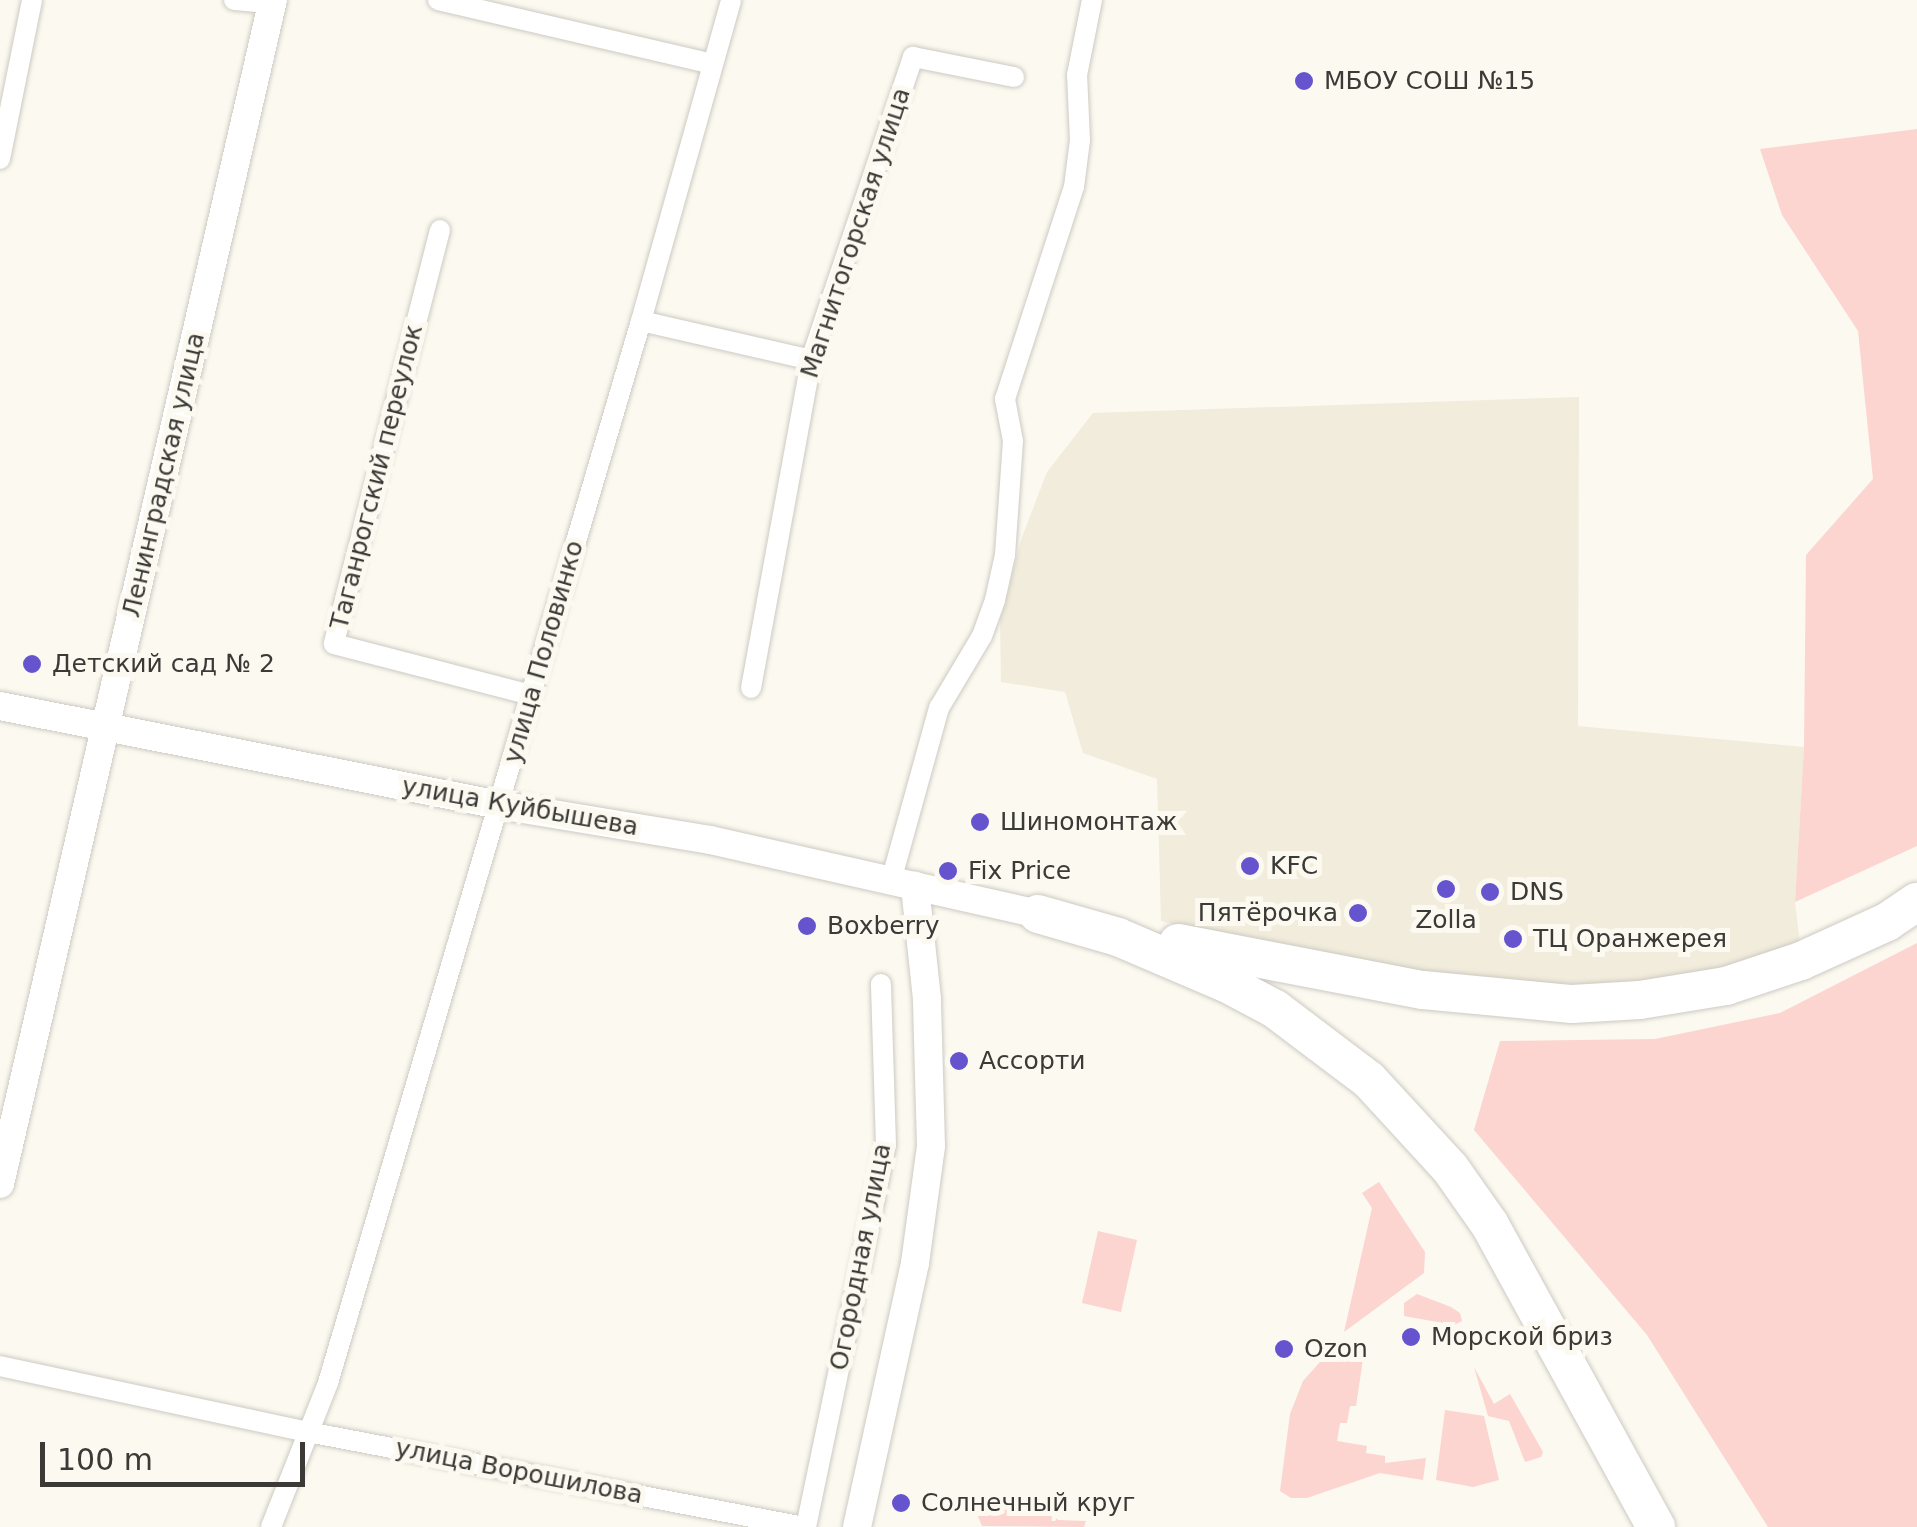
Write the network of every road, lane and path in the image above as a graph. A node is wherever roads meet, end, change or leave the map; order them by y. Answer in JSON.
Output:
{"nodes":[{"id":1,"x":32,"y":0,"type":"edge"},
{"id":2,"x":234,"y":0,"type":"edge"},
{"id":3,"x":438,"y":0,"type":"edge"},
{"id":4,"x":731,"y":0,"type":"edge"},
{"id":5,"x":1092,"y":0,"type":"edge"},
{"id":6,"x":272,"y":2,"type":"edge"},
{"id":7,"x":10,"y":64,"type":"edge"},
{"id":8,"x":714,"y":64,"type":"junction"},
{"id":9,"x":1014,"y":77,"type":"dead end"},
{"id":10,"x":0,"y":160,"type":"edge"},
{"id":11,"x":440,"y":230,"type":"dead end"},
{"id":12,"x":642,"y":322,"type":"junction"},
{"id":13,"x":811,"y":360,"type":"junction"},
{"id":14,"x":751,"y":688,"type":"dead end"},
{"id":15,"x":531,"y":695,"type":"junction"},
{"id":16,"x":0,"y":706,"type":"edge"},
{"id":17,"x":107,"y":726,"type":"junction"},
{"id":18,"x":499,"y":805,"type":"junction"},
{"id":19,"x":903,"y":884,"type":"junction"},
{"id":20,"x":1917,"y":902,"type":"edge"},
{"id":21,"x":1038,"y":914,"type":"junction"},
{"id":22,"x":882,"y":984,"type":"dead end"},
{"id":23,"x":0,"y":1184,"type":"edge"},
{"id":24,"x":0,"y":1366,"type":"edge"},
{"id":25,"x":308,"y":1432,"type":"junction"},
{"id":26,"x":270,"y":1527,"type":"edge"},
{"id":27,"x":805,"y":1527,"type":"edge"},
{"id":28,"x":857,"y":1527,"type":"edge"},
{"id":29,"x":1656,"y":1527,"type":"edge"}],
"edges":[{"from":1,"to":7,"type":"street"},
{"from":2,"to":6,"type":"street"},
{"from":3,"to":8,"type":"street"},
{"from":4,"to":8,"type":"street","name":"улица Половинко"},
{"from":5,"to":19,"type":"street"},
{"from":6,"to":17,"type":"street","name":"Ленинградская улица"},
{"from":7,"to":10,"type":"street"},
{"from":8,"to":12,"type":"street","name":"улица Половинко"},
{"from":9,"to":13,"type":"street","name":"Магнитогорская улица"},
{"from":11,"to":15,"type":"street","name":"Таганрогский переулок"},
{"from":12,"to":13,"type":"street"},
{"from":12,"to":15,"type":"street","name":"улица Половинко"},
{"from":13,"to":14,"type":"street","name":"Магнитогорская улица"},
{"from":15,"to":18,"type":"street","name":"улица Половинко"},
{"from":16,"to":17,"type":"street","name":"улица Куйбышева"},
{"from":17,"to":18,"type":"street","name":"улица Куйбышева"},
{"from":17,"to":23,"type":"street","name":"Ленинградская улица"},
{"from":18,"to":19,"type":"street","name":"улица Куйбышева"},
{"from":18,"to":25,"type":"street","name":"улица Половинко"},
{"from":19,"to":21,"type":"street","name":"улица Куйбышева"},
{"from":19,"to":28,"type":"street"},
{"from":20,"to":21,"type":"highway"},
{"from":21,"to":29,"type":"highway"},
{"from":22,"to":27,"type":"street","name":"Огородная улица"},
{"from":24,"to":25,"type":"street","name":"улица Ворошилова"},
{"from":25,"to":26,"type":"street","name":"улица Половинко"},
{"from":25,"to":27,"type":"street","name":"улица Ворошилова"}]}
